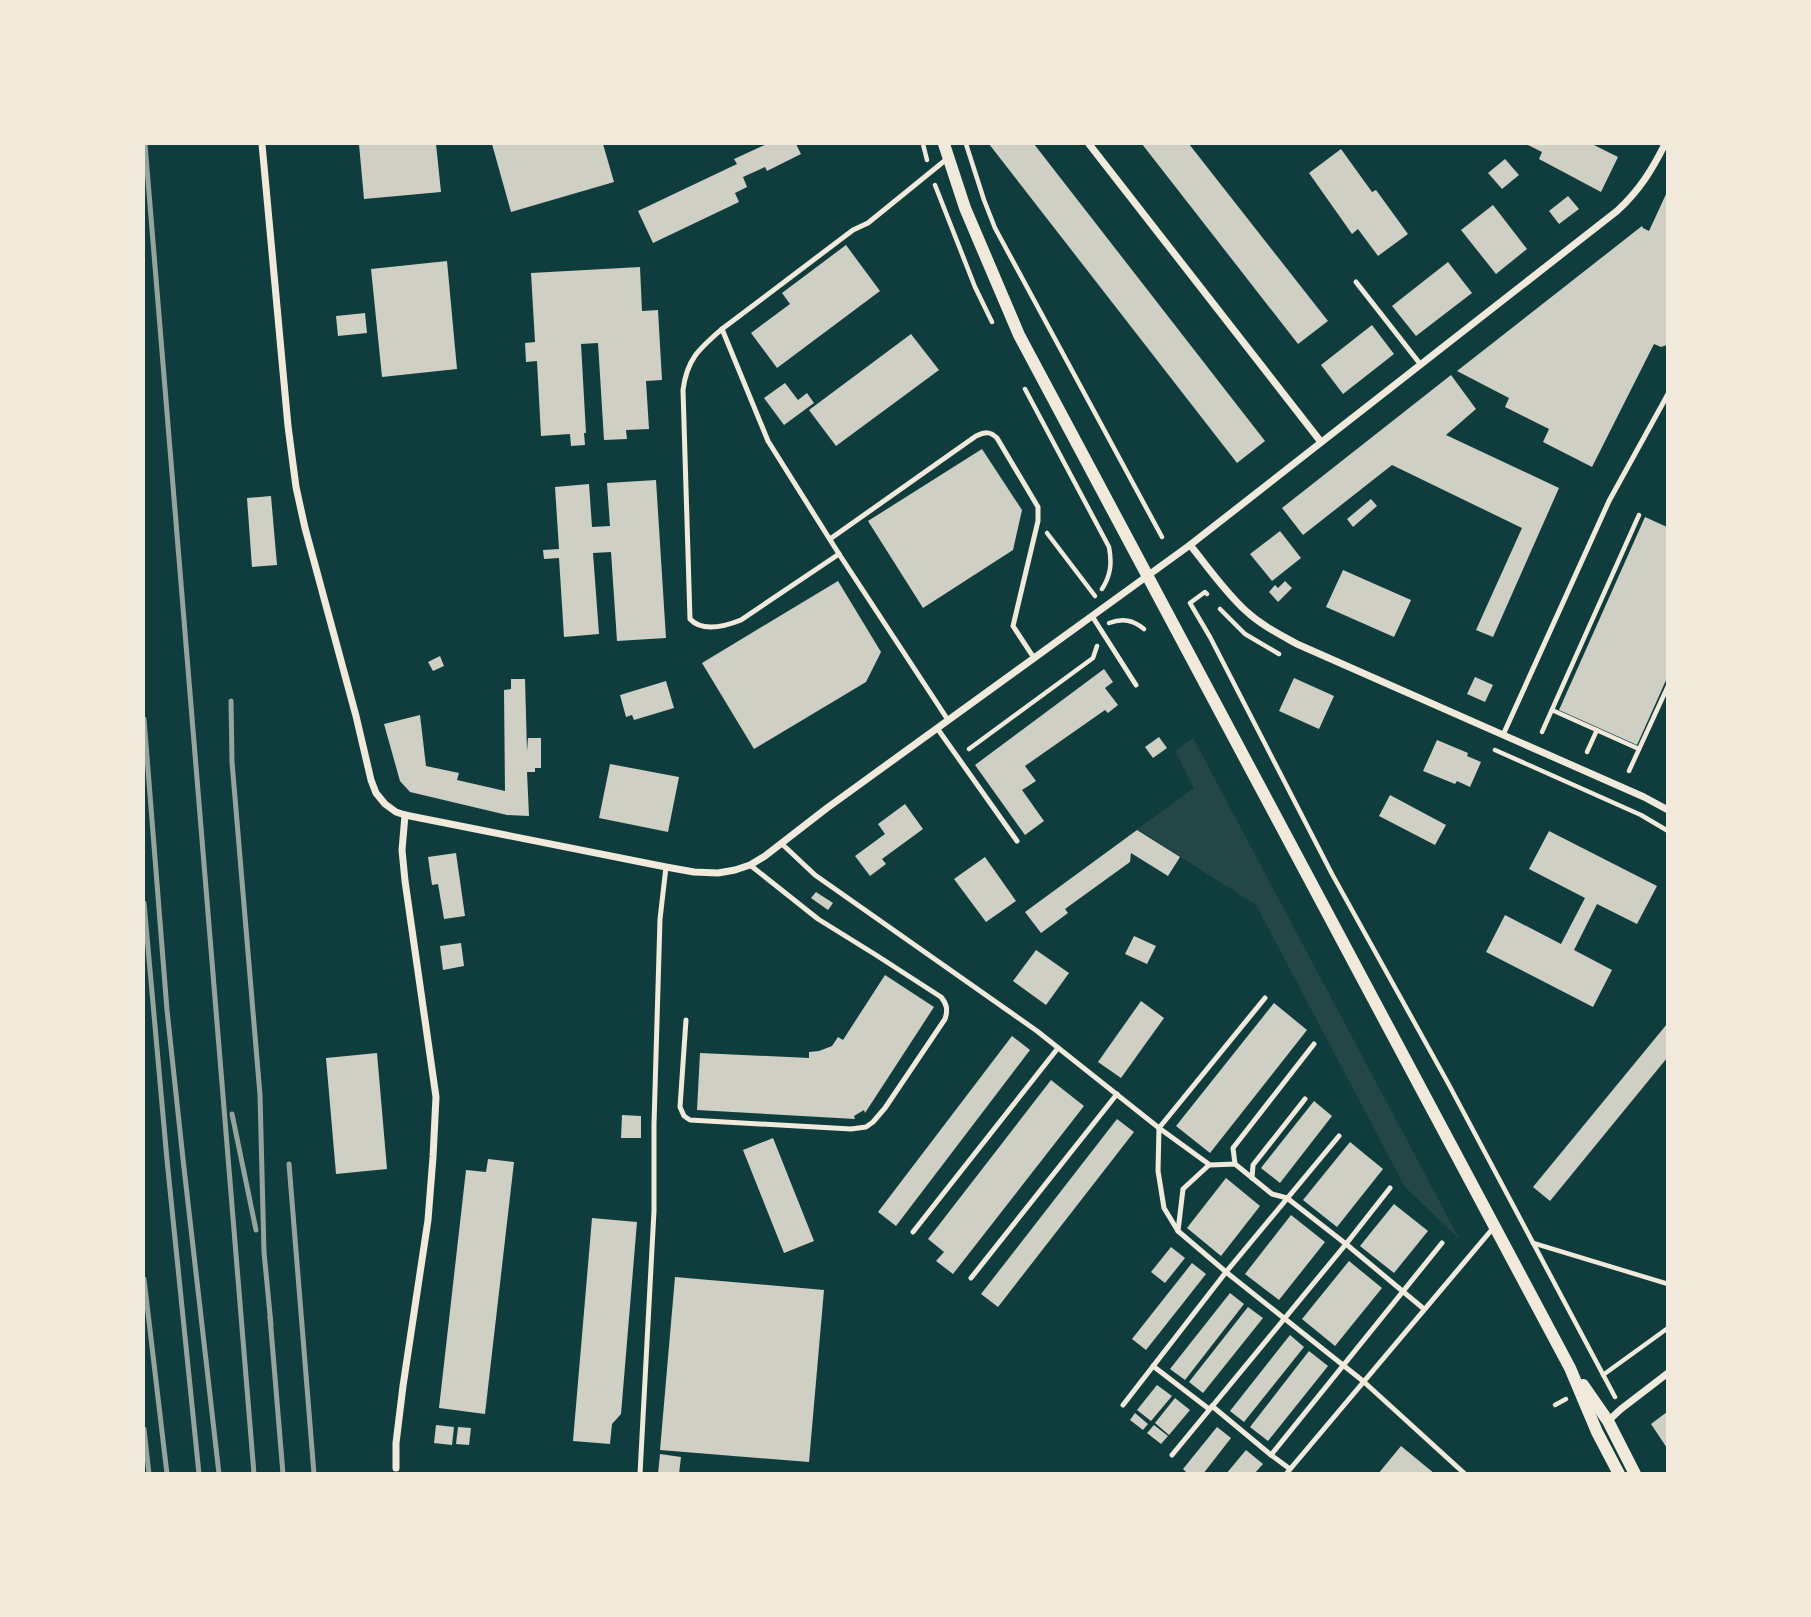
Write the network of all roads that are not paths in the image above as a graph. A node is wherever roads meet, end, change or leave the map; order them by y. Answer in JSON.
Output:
{"nodes":[{"id":1,"x":262,"y":144,"type":"edge"},
{"id":2,"x":944,"y":144,"type":"edge"},
{"id":3,"x":1089,"y":144,"type":"edge"},
{"id":4,"x":1667,"y":144,"type":"edge"},
{"id":5,"x":948,"y":158,"type":"junction"},
{"id":6,"x":1356,"y":282,"type":"dead end"},
{"id":7,"x":722,"y":329,"type":"junction"},
{"id":8,"x":1421,"y":365,"type":"junction"},
{"id":9,"x":1668,"y":394,"type":"edge"},
{"id":10,"x":1321,"y":442,"type":"junction"},
{"id":11,"x":830,"y":539,"type":"junction"},
{"id":12,"x":1190,"y":545,"type":"junction"},
{"id":13,"x":839,"y":554,"type":"junction"},
{"id":14,"x":1147,"y":576,"type":"junction"},
{"id":15,"x":1092,"y":615,"type":"junction"},
{"id":16,"x":1034,"y":658,"type":"junction"},
{"id":17,"x":1136,"y":685,"type":"dead end"},
{"id":18,"x":948,"y":720,"type":"junction"},
{"id":19,"x":937,"y":728,"type":"junction"},
{"id":20,"x":1503,"y":735,"type":"junction"},
{"id":21,"x":1668,"y":810,"type":"edge"},
{"id":22,"x":405,"y":815,"type":"junction"},
{"id":23,"x":1017,"y":841,"type":"dead end"},
{"id":24,"x":781,"y":843,"type":"junction"},
{"id":25,"x":750,"y":865,"type":"junction"},
{"id":26,"x":666,"y":867,"type":"junction"},
{"id":27,"x":1265,"y":998,"type":"dead end"},
{"id":28,"x":686,"y":1020,"type":"dead end"},
{"id":29,"x":1314,"y":1044,"type":"dead end"},
{"id":30,"x":1058,"y":1048,"type":"junction"},
{"id":31,"x":1116,"y":1094,"type":"junction"},
{"id":32,"x":1305,"y":1099,"type":"dead end"},
{"id":33,"x":1159,"y":1128,"type":"junction"},
{"id":34,"x":1339,"y":1136,"type":"dead end"},
{"id":35,"x":1235,"y":1164,"type":"junction"},
{"id":36,"x":1209,"y":1165,"type":"junction"},
{"id":37,"x":1252,"y":1178,"type":"junction"},
{"id":38,"x":1390,"y":1188,"type":"dead end"},
{"id":39,"x":1287,"y":1198,"type":"junction"},
{"id":40,"x":1494,"y":1227,"type":"junction"},
{"id":41,"x":1178,"y":1231,"type":"junction"},
{"id":42,"x":913,"y":1232,"type":"dead end"},
{"id":43,"x":1442,"y":1242,"type":"dead end"},
{"id":44,"x":1346,"y":1244,"type":"junction"},
{"id":45,"x":1226,"y":1272,"type":"junction"},
{"id":46,"x":971,"y":1278,"type":"dead end"},
{"id":47,"x":1404,"y":1292,"type":"junction"},
{"id":48,"x":1424,"y":1309,"type":"junction"},
{"id":49,"x":1284,"y":1318,"type":"junction"},
{"id":50,"x":1153,"y":1366,"type":"junction"},
{"id":51,"x":1344,"y":1366,"type":"junction"},
{"id":52,"x":1668,"y":1373,"type":"edge"},
{"id":53,"x":1363,"y":1381,"type":"junction"},
{"id":54,"x":1582,"y":1389,"type":"junction"},
{"id":55,"x":1123,"y":1405,"type":"dead end"},
{"id":56,"x":1210,"y":1407,"type":"junction"},
{"id":57,"x":1608,"y":1421,"type":"junction"},
{"id":58,"x":1172,"y":1455,"type":"dead end"},
{"id":59,"x":1271,"y":1455,"type":"junction"},
{"id":60,"x":396,"y":1468,"type":"dead end"},
{"id":61,"x":1288,"y":1471,"type":"edge"},
{"id":62,"x":640,"y":1474,"type":"edge"},
{"id":63,"x":1465,"y":1474,"type":"edge"},
{"id":64,"x":1619,"y":1474,"type":"edge"},
{"id":65,"x":1635,"y":1474,"type":"edge"}],
"edges":[{"from":1,"to":22,"type":"street"},
{"from":2,"to":5,"type":"street"},
{"from":3,"to":10,"type":"street"},
{"from":4,"to":8,"type":"street"},
{"from":5,"to":7,"type":"lane"},
{"from":5,"to":14,"type":"street"},
{"from":6,"to":8,"type":"lane"},
{"from":7,"to":11,"type":"lane"},
{"from":7,"to":13,"type":"lane"},
{"from":8,"to":10,"type":"street"},
{"from":9,"to":20,"type":"lane"},
{"from":10,"to":12,"type":"street"},
{"from":11,"to":13,"type":"lane"},
{"from":11,"to":16,"type":"lane"},
{"from":12,"to":14,"type":"street"},
{"from":12,"to":20,"type":"street"},
{"from":13,"to":18,"type":"lane"},
{"from":14,"to":15,"type":"street"},
{"from":14,"to":40,"type":"street"},
{"from":15,"to":16,"type":"street"},
{"from":15,"to":17,"type":"lane"},
{"from":16,"to":18,"type":"street"},
{"from":18,"to":19,"type":"street"},
{"from":19,"to":23,"type":"lane"},
{"from":19,"to":24,"type":"street"},
{"from":20,"to":21,"type":"street"},
{"from":22,"to":26,"type":"street"},
{"from":22,"to":60,"type":"street"},
{"from":24,"to":25,"type":"street"},
{"from":24,"to":30,"type":"lane"},
{"from":25,"to":26,"type":"street"},
{"from":25,"to":28,"type":"lane"},
{"from":26,"to":62,"type":"lane"},
{"from":27,"to":33,"type":"lane"},
{"from":29,"to":35,"type":"lane"},
{"from":30,"to":31,"type":"lane"},
{"from":30,"to":42,"type":"lane"},
{"from":31,"to":33,"type":"lane"},
{"from":31,"to":46,"type":"lane"},
{"from":32,"to":37,"type":"lane"},
{"from":33,"to":36,"type":"lane"},
{"from":33,"to":41,"type":"lane"},
{"from":34,"to":39,"type":"lane"},
{"from":35,"to":36,"type":"lane"},
{"from":35,"to":37,"type":"lane"},
{"from":36,"to":41,"type":"lane"},
{"from":37,"to":39,"type":"lane"},
{"from":38,"to":44,"type":"lane"},
{"from":39,"to":44,"type":"lane"},
{"from":39,"to":45,"type":"lane"},
{"from":40,"to":48,"type":"lane"},
{"from":40,"to":54,"type":"street"},
{"from":41,"to":45,"type":"lane"},
{"from":43,"to":47,"type":"lane"},
{"from":44,"to":47,"type":"lane"},
{"from":44,"to":49,"type":"lane"},
{"from":45,"to":49,"type":"lane"},
{"from":45,"to":50,"type":"lane"},
{"from":47,"to":48,"type":"lane"},
{"from":47,"to":51,"type":"lane"},
{"from":48,"to":53,"type":"lane"},
{"from":49,"to":51,"type":"lane"},
{"from":49,"to":56,"type":"lane"},
{"from":50,"to":55,"type":"lane"},
{"from":50,"to":56,"type":"lane"},
{"from":51,"to":53,"type":"lane"},
{"from":51,"to":59,"type":"lane"},
{"from":52,"to":57,"type":"street"},
{"from":53,"to":61,"type":"lane"},
{"from":53,"to":63,"type":"lane"},
{"from":54,"to":57,"type":"street"},
{"from":54,"to":64,"type":"street"},
{"from":56,"to":58,"type":"lane"},
{"from":56,"to":59,"type":"lane"},
{"from":57,"to":65,"type":"street"},
{"from":59,"to":61,"type":"lane"}]}
